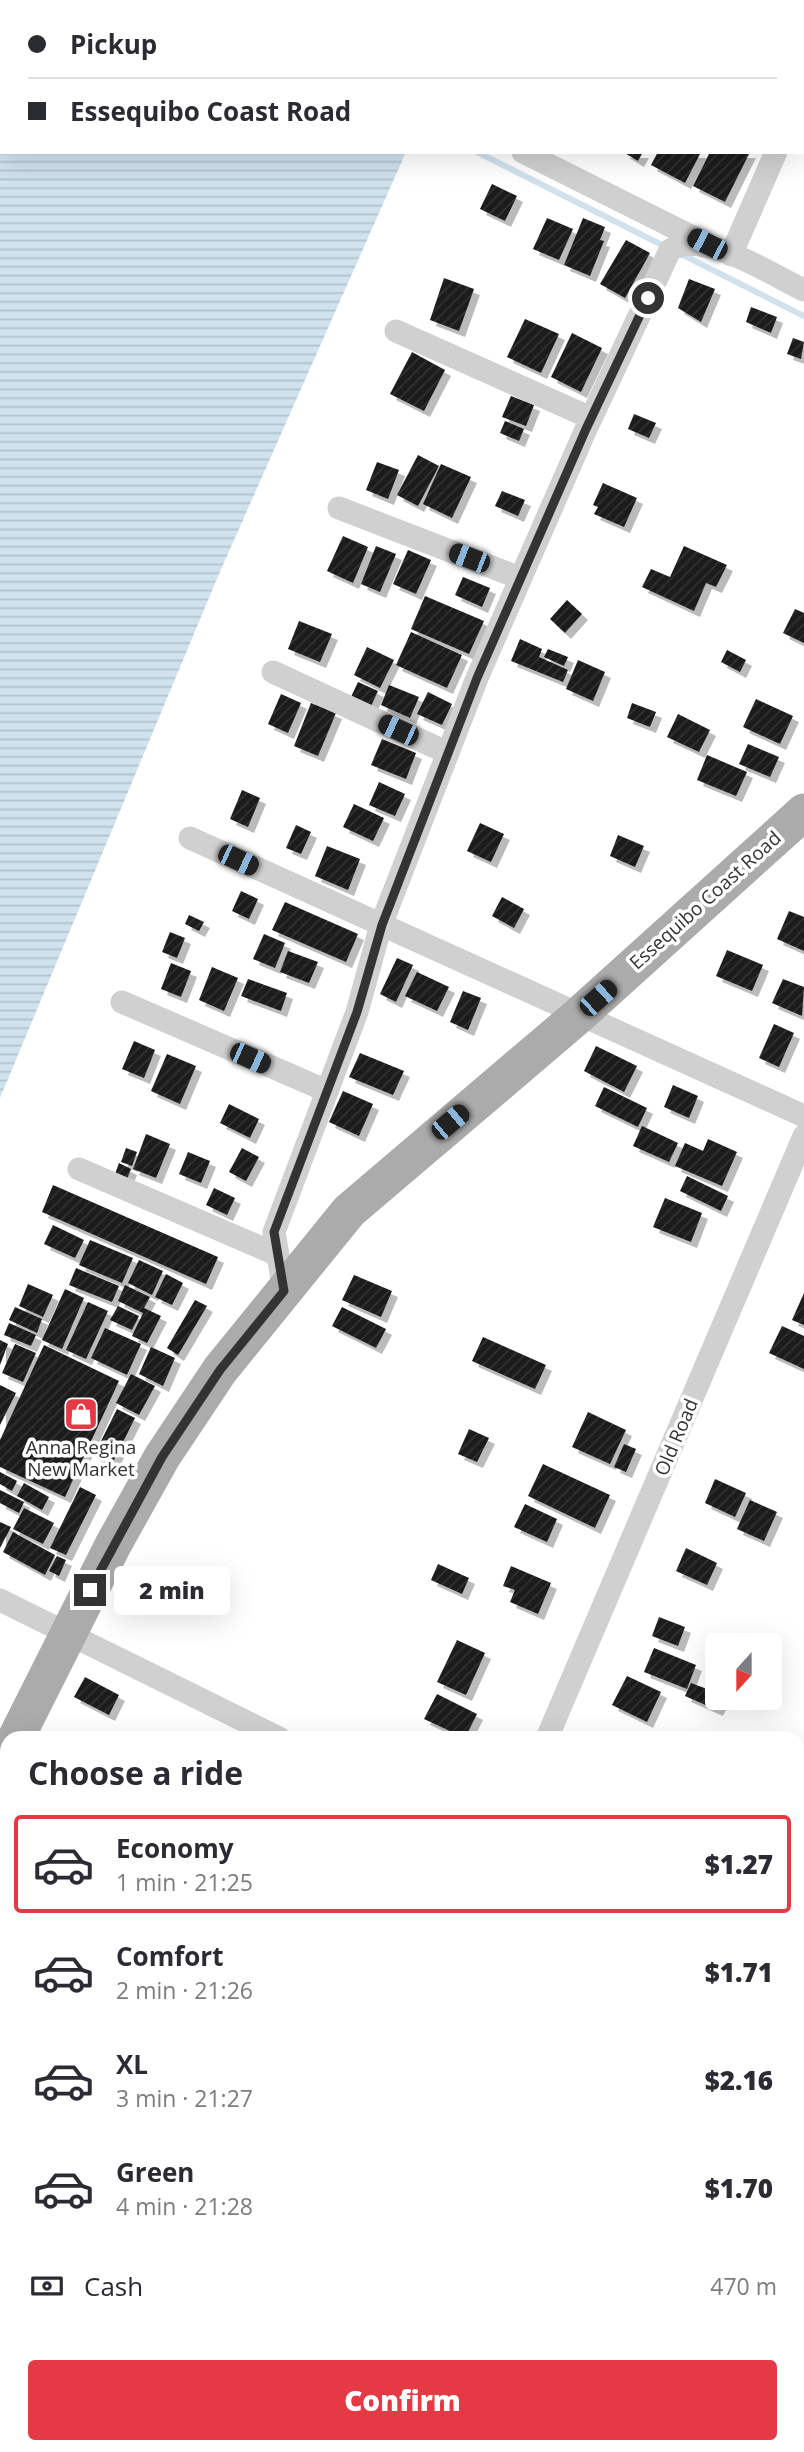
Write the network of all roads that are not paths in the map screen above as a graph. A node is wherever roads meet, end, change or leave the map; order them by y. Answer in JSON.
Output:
{"nodes":[{"id":1,"x":527,"y":154,"type":"edge"},
{"id":2,"x":775,"y":154,"type":"edge"},
{"id":3,"x":707,"y":244,"type":"junction"},
{"id":4,"x":731,"y":255,"type":"junction"},
{"id":5,"x":804,"y":290,"type":"edge"},
{"id":6,"x":396,"y":331,"type":"dead end"},
{"id":7,"x":591,"y":418,"type":"junction"},
{"id":8,"x":339,"y":508,"type":"dead end"},
{"id":9,"x":520,"y":578,"type":"junction"},
{"id":10,"x":273,"y":672,"type":"dead end"},
{"id":11,"x":448,"y":753,"type":"junction"},
{"id":12,"x":804,"y":811,"type":"edge"},
{"id":13,"x":190,"y":838,"type":"dead end"},
{"id":14,"x":382,"y":925,"type":"junction"},
{"id":15,"x":122,"y":1002,"type":"dead end"},
{"id":16,"x":578,"y":1016,"type":"junction"},
{"id":17,"x":327,"y":1091,"type":"junction"},
{"id":18,"x":804,"y":1116,"type":"edge"},
{"id":19,"x":804,"y":1136,"type":"edge"},
{"id":20,"x":79,"y":1169,"type":"dead end"},
{"id":21,"x":278,"y":1255,"type":"junction"},
{"id":22,"x":284,"y":1291,"type":"junction"},
{"id":23,"x":0,"y":1600,"type":"edge"},
{"id":24,"x":67,"y":1634,"type":"junction"},
{"id":25,"x":19,"y":1731,"type":"edge"},
{"id":26,"x":265,"y":1731,"type":"edge"},
{"id":27,"x":550,"y":1731,"type":"edge"}],
"edges":[{"from":1,"to":3,"type":"street"},
{"from":2,"to":4,"type":"street"},
{"from":3,"to":4,"type":"street"},
{"from":3,"to":7,"type":"street"},
{"from":4,"to":5,"type":"street"},
{"from":6,"to":7,"type":"street"},
{"from":7,"to":9,"type":"street"},
{"from":8,"to":9,"type":"street"},
{"from":9,"to":11,"type":"street"},
{"from":10,"to":11,"type":"street"},
{"from":11,"to":14,"type":"street"},
{"from":12,"to":16,"type":"main road","name":"Essequibo Coast Road"},
{"from":13,"to":14,"type":"street"},
{"from":14,"to":16,"type":"street"},
{"from":14,"to":17,"type":"street"},
{"from":15,"to":17,"type":"street"},
{"from":16,"to":18,"type":"street"},
{"from":16,"to":22,"type":"main road","name":"Essequibo Coast Road"},
{"from":17,"to":21,"type":"street"},
{"from":19,"to":27,"type":"street","name":"Old Road"},
{"from":20,"to":21,"type":"street"},
{"from":21,"to":22,"type":"street"},
{"from":22,"to":24,"type":"main road","name":"Essequibo Coast Road"},
{"from":23,"to":24,"type":"street"},
{"from":24,"to":25,"type":"main road","name":"Essequibo Coast Road"},
{"from":24,"to":26,"type":"street"}]}
